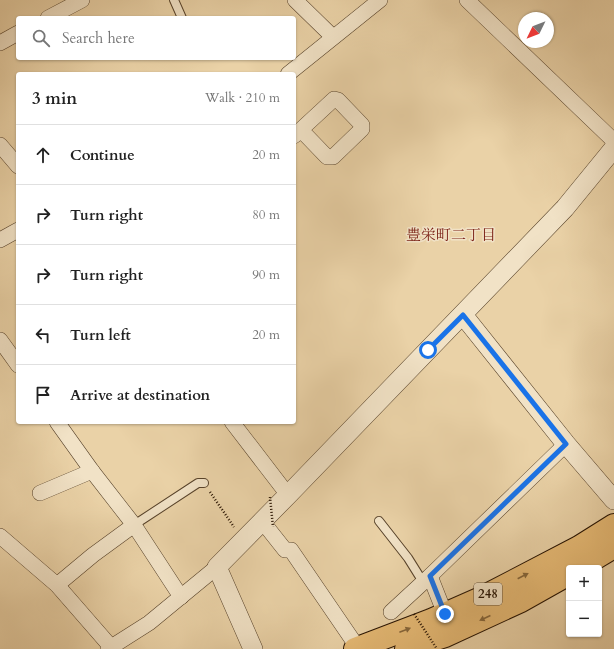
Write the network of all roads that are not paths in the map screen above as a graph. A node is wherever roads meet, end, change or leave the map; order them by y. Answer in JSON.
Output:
{"nodes":[{"id":1,"x":82,"y":0,"type":"edge"},
{"id":2,"x":174,"y":0,"type":"edge"},
{"id":3,"x":295,"y":0,"type":"edge"},
{"id":4,"x":380,"y":0,"type":"edge"},
{"id":5,"x":467,"y":0,"type":"edge"},
{"id":6,"x":52,"y":16,"type":"edge"},
{"id":7,"x":181,"y":16,"type":"edge"},
{"id":8,"x":16,"y":34,"type":"edge"},
{"id":9,"x":333,"y":37,"type":"junction"},
{"id":10,"x":0,"y":43,"type":"edge"},
{"id":11,"x":290,"y":72,"type":"edge"},
{"id":12,"x":614,"y":141,"type":"edge"},
{"id":13,"x":0,"y":145,"type":"edge"},
{"id":14,"x":614,"y":148,"type":"edge"},
{"id":15,"x":16,"y":164,"type":"edge"},
{"id":16,"x":16,"y":231,"type":"edge"},
{"id":17,"x":0,"y":240,"type":"edge"},
{"id":18,"x":463,"y":315,"type":"junction"},
{"id":19,"x":0,"y":340,"type":"edge"},
{"id":20,"x":16,"y":362,"type":"edge"},
{"id":21,"x":59,"y":424,"type":"edge"},
{"id":22,"x":233,"y":424,"type":"edge"},
{"id":23,"x":566,"y":444,"type":"junction"},
{"id":24,"x":92,"y":471,"type":"junction"},
{"id":25,"x":204,"y":483,"type":"road end"},
{"id":26,"x":40,"y":493,"type":"dead end"},
{"id":27,"x":279,"y":496,"type":"junction"},
{"id":28,"x":614,"y":500,"type":"edge"},
{"id":29,"x":379,"y":521,"type":"dead end"},
{"id":30,"x":268,"y":524,"type":"junction"},
{"id":31,"x":134,"y":525,"type":"junction"},
{"id":32,"x":614,"y":525,"type":"edge"},
{"id":33,"x":0,"y":536,"type":"edge"},
{"id":34,"x":614,"y":547,"type":"edge"},
{"id":35,"x":584,"y":565,"type":"edge"},
{"id":36,"x":217,"y":567,"type":"junction"},
{"id":37,"x":566,"y":576,"type":"edge"},
{"id":38,"x":426,"y":579,"type":"junction"},
{"id":39,"x":57,"y":585,"type":"junction"},
{"id":40,"x":181,"y":597,"type":"junction"},
{"id":41,"x":391,"y":612,"type":"dead end"},
{"id":42,"x":445,"y":614,"type":"junction"},
{"id":43,"x":110,"y":648,"type":"edge"},
{"id":44,"x":252,"y":649,"type":"edge"},
{"id":45,"x":357,"y":649,"type":"edge"},
{"id":46,"x":406,"y":649,"type":"edge"}],
"edges":[{"from":1,"to":6,"type":"street"},
{"from":2,"to":7,"type":"lane"},
{"from":3,"to":9,"type":"street"},
{"from":4,"to":9,"type":"street"},
{"from":5,"to":12,"type":"street"},
{"from":8,"to":10,"type":"street"},
{"from":9,"to":11,"type":"street"},
{"from":13,"to":15,"type":"street"},
{"from":14,"to":18,"type":"street"},
{"from":16,"to":17,"type":"street"},
{"from":18,"to":23,"type":"street"},
{"from":18,"to":27,"type":"street"},
{"from":19,"to":20,"type":"street"},
{"from":21,"to":24,"type":"street"},
{"from":22,"to":27,"type":"street"},
{"from":23,"to":28,"type":"street"},
{"from":23,"to":38,"type":"street"},
{"from":24,"to":26,"type":"street"},
{"from":24,"to":31,"type":"street"},
{"from":25,"to":31,"type":"lane"},
{"from":27,"to":30,"type":"street"},
{"from":29,"to":38,"type":"lane"},
{"from":30,"to":36,"type":"street"},
{"from":30,"to":45,"type":"street"},
{"from":31,"to":39,"type":"street"},
{"from":31,"to":40,"type":"street"},
{"from":42,"to":32,"type":"highway","number":"248","one_way":true},
{"from":33,"to":39,"type":"street"},
{"from":34,"to":35,"type":"highway"},
{"from":36,"to":40,"type":"street"},
{"from":36,"to":44,"type":"street"},
{"from":37,"to":46,"type":"highway","number":"248","one_way":true},
{"from":38,"to":41,"type":"street"},
{"from":38,"to":42,"type":"street"},
{"from":39,"to":43,"type":"street"},
{"from":40,"to":43,"type":"street"},
{"from":45,"to":42,"type":"highway","number":"248","one_way":true}]}
